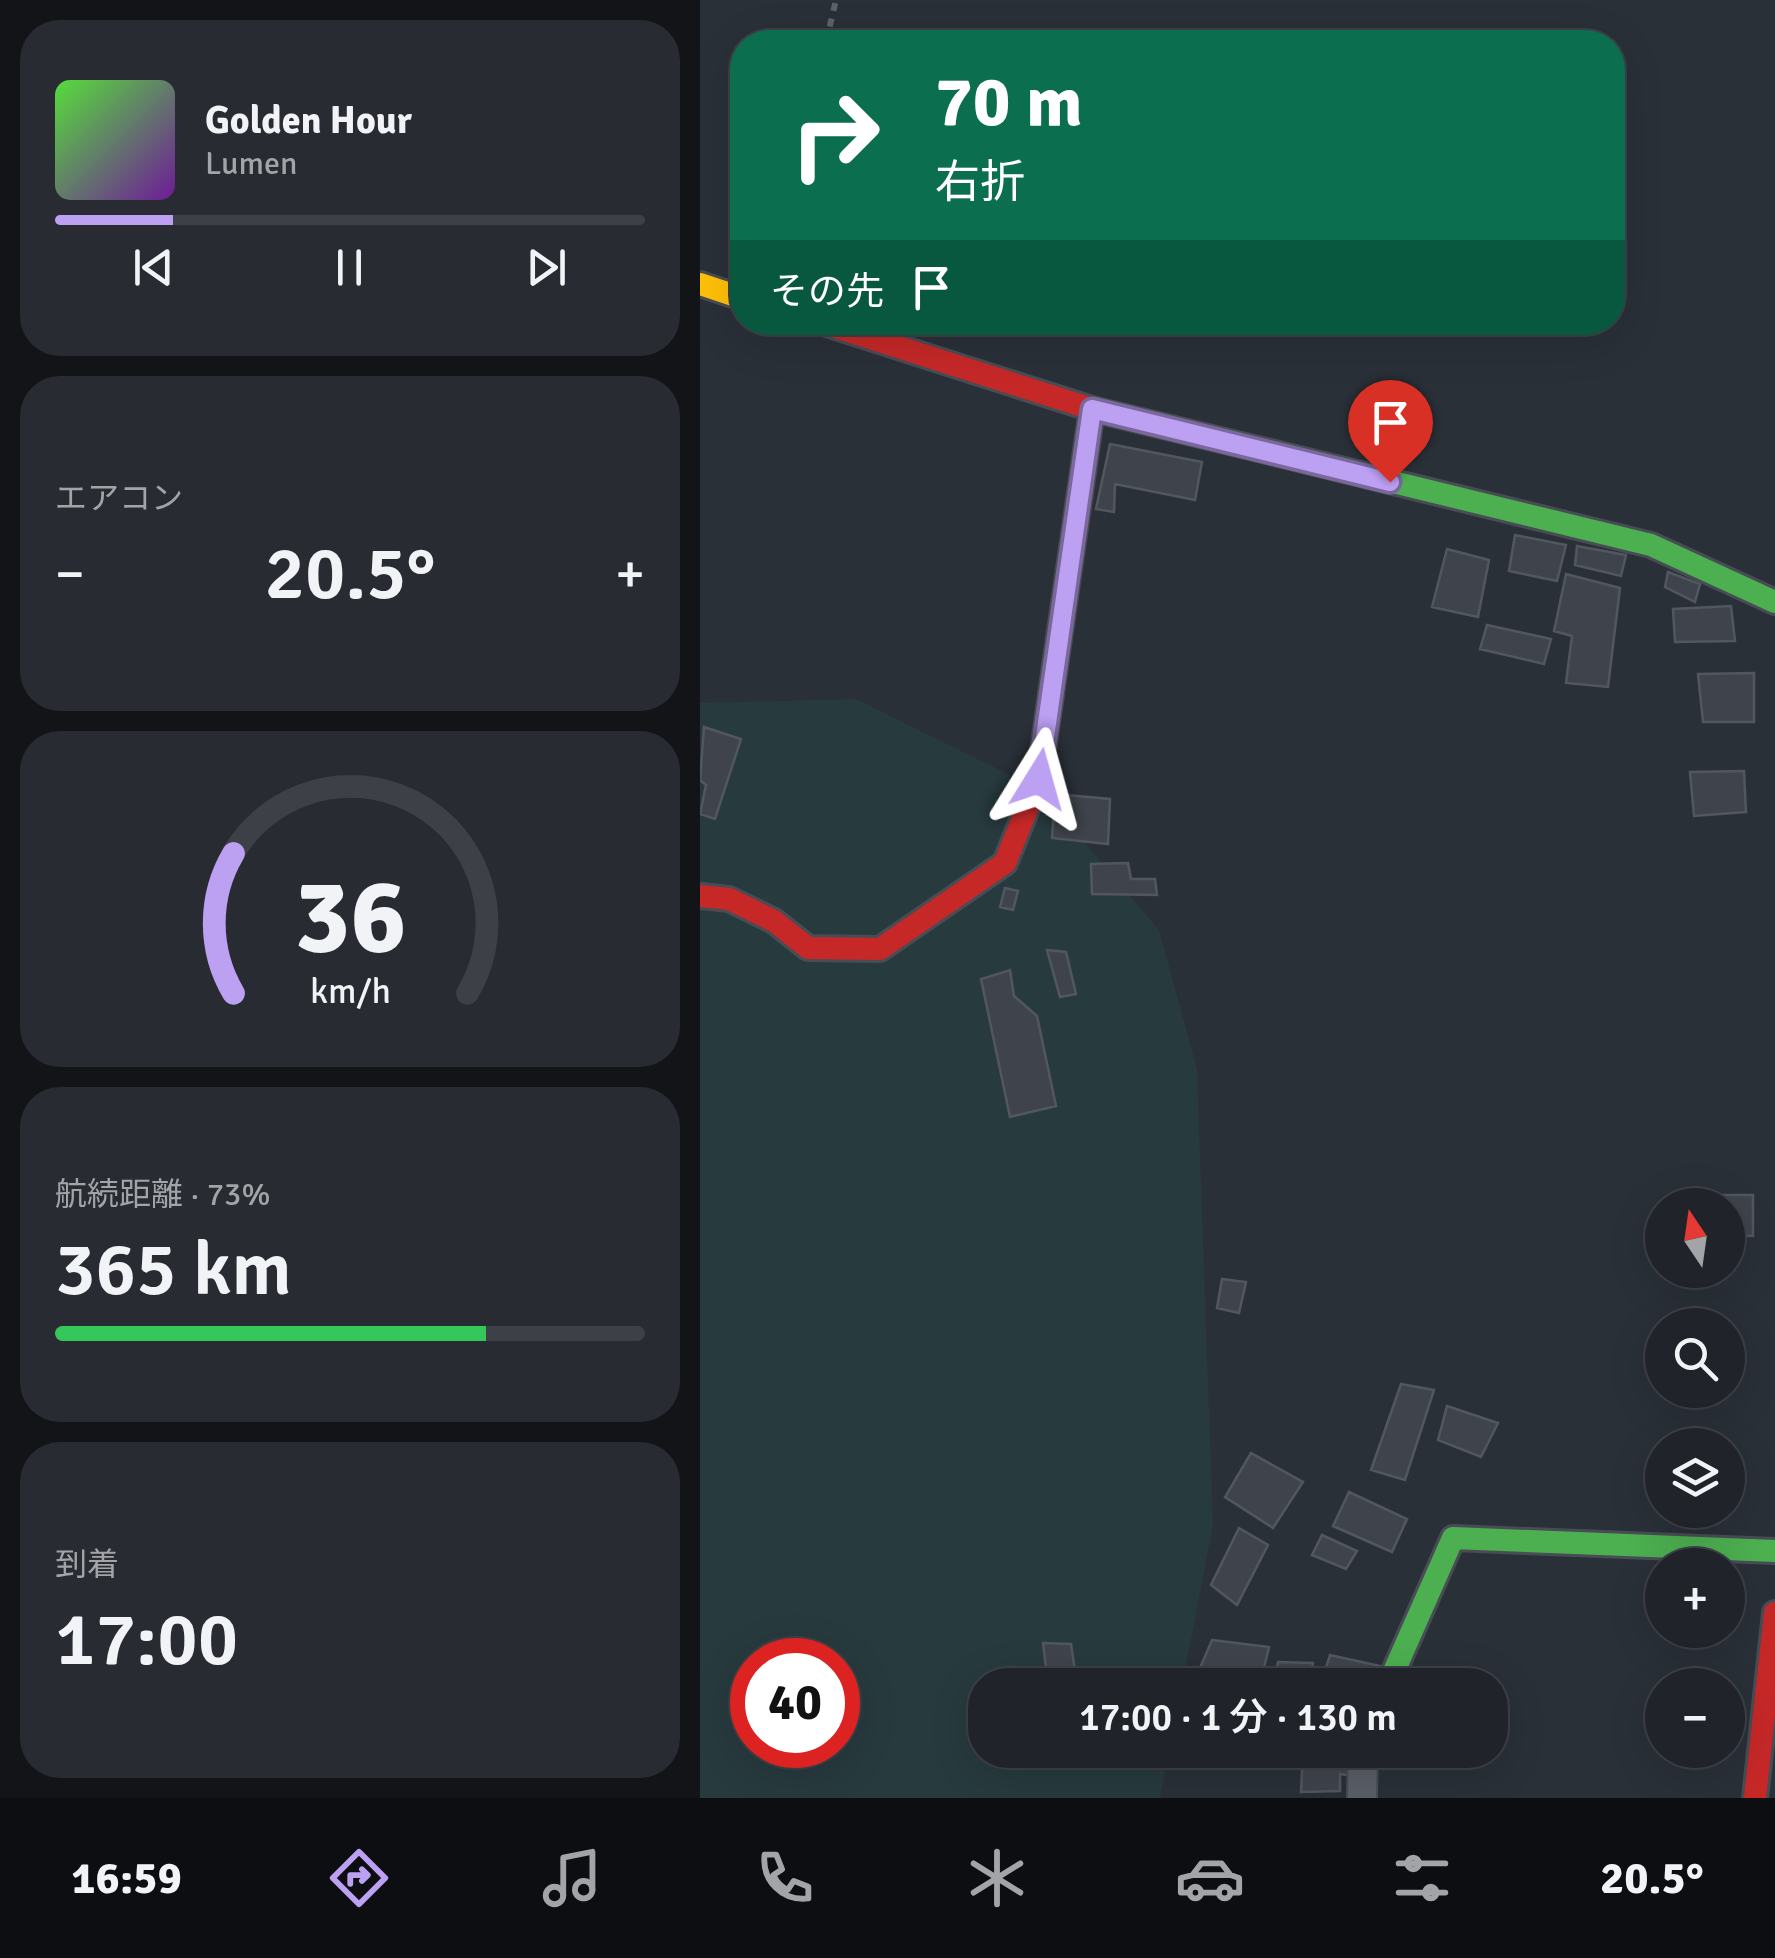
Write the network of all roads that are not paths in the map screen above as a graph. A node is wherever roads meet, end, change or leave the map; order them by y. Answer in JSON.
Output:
{"nodes":[{"id":1,"x":700,"y":284,"type":"edge"},
{"id":2,"x":730,"y":294,"type":"edge"},
{"id":3,"x":861,"y":335,"type":"edge"},
{"id":4,"x":1092,"y":409,"type":"junction"},
{"id":5,"x":1775,"y":602,"type":"edge"},
{"id":6,"x":700,"y":896,"type":"edge"},
{"id":7,"x":1775,"y":1552,"type":"edge"},
{"id":8,"x":1775,"y":1613,"type":"edge"},
{"id":9,"x":1396,"y":1668,"type":"edge"},
{"id":10,"x":1363,"y":1768,"type":"edge"},
{"id":11,"x":1362,"y":1798,"type":"edge"},
{"id":12,"x":1755,"y":1798,"type":"edge"}],
"edges":[{"from":1,"to":2,"type":"street"},
{"from":3,"to":4,"type":"street"},
{"from":4,"to":5,"type":"street"},
{"from":4,"to":6,"type":"street"},
{"from":7,"to":9,"type":"street"},
{"from":8,"to":12,"type":"street"},
{"from":10,"to":11,"type":"street"}]}
